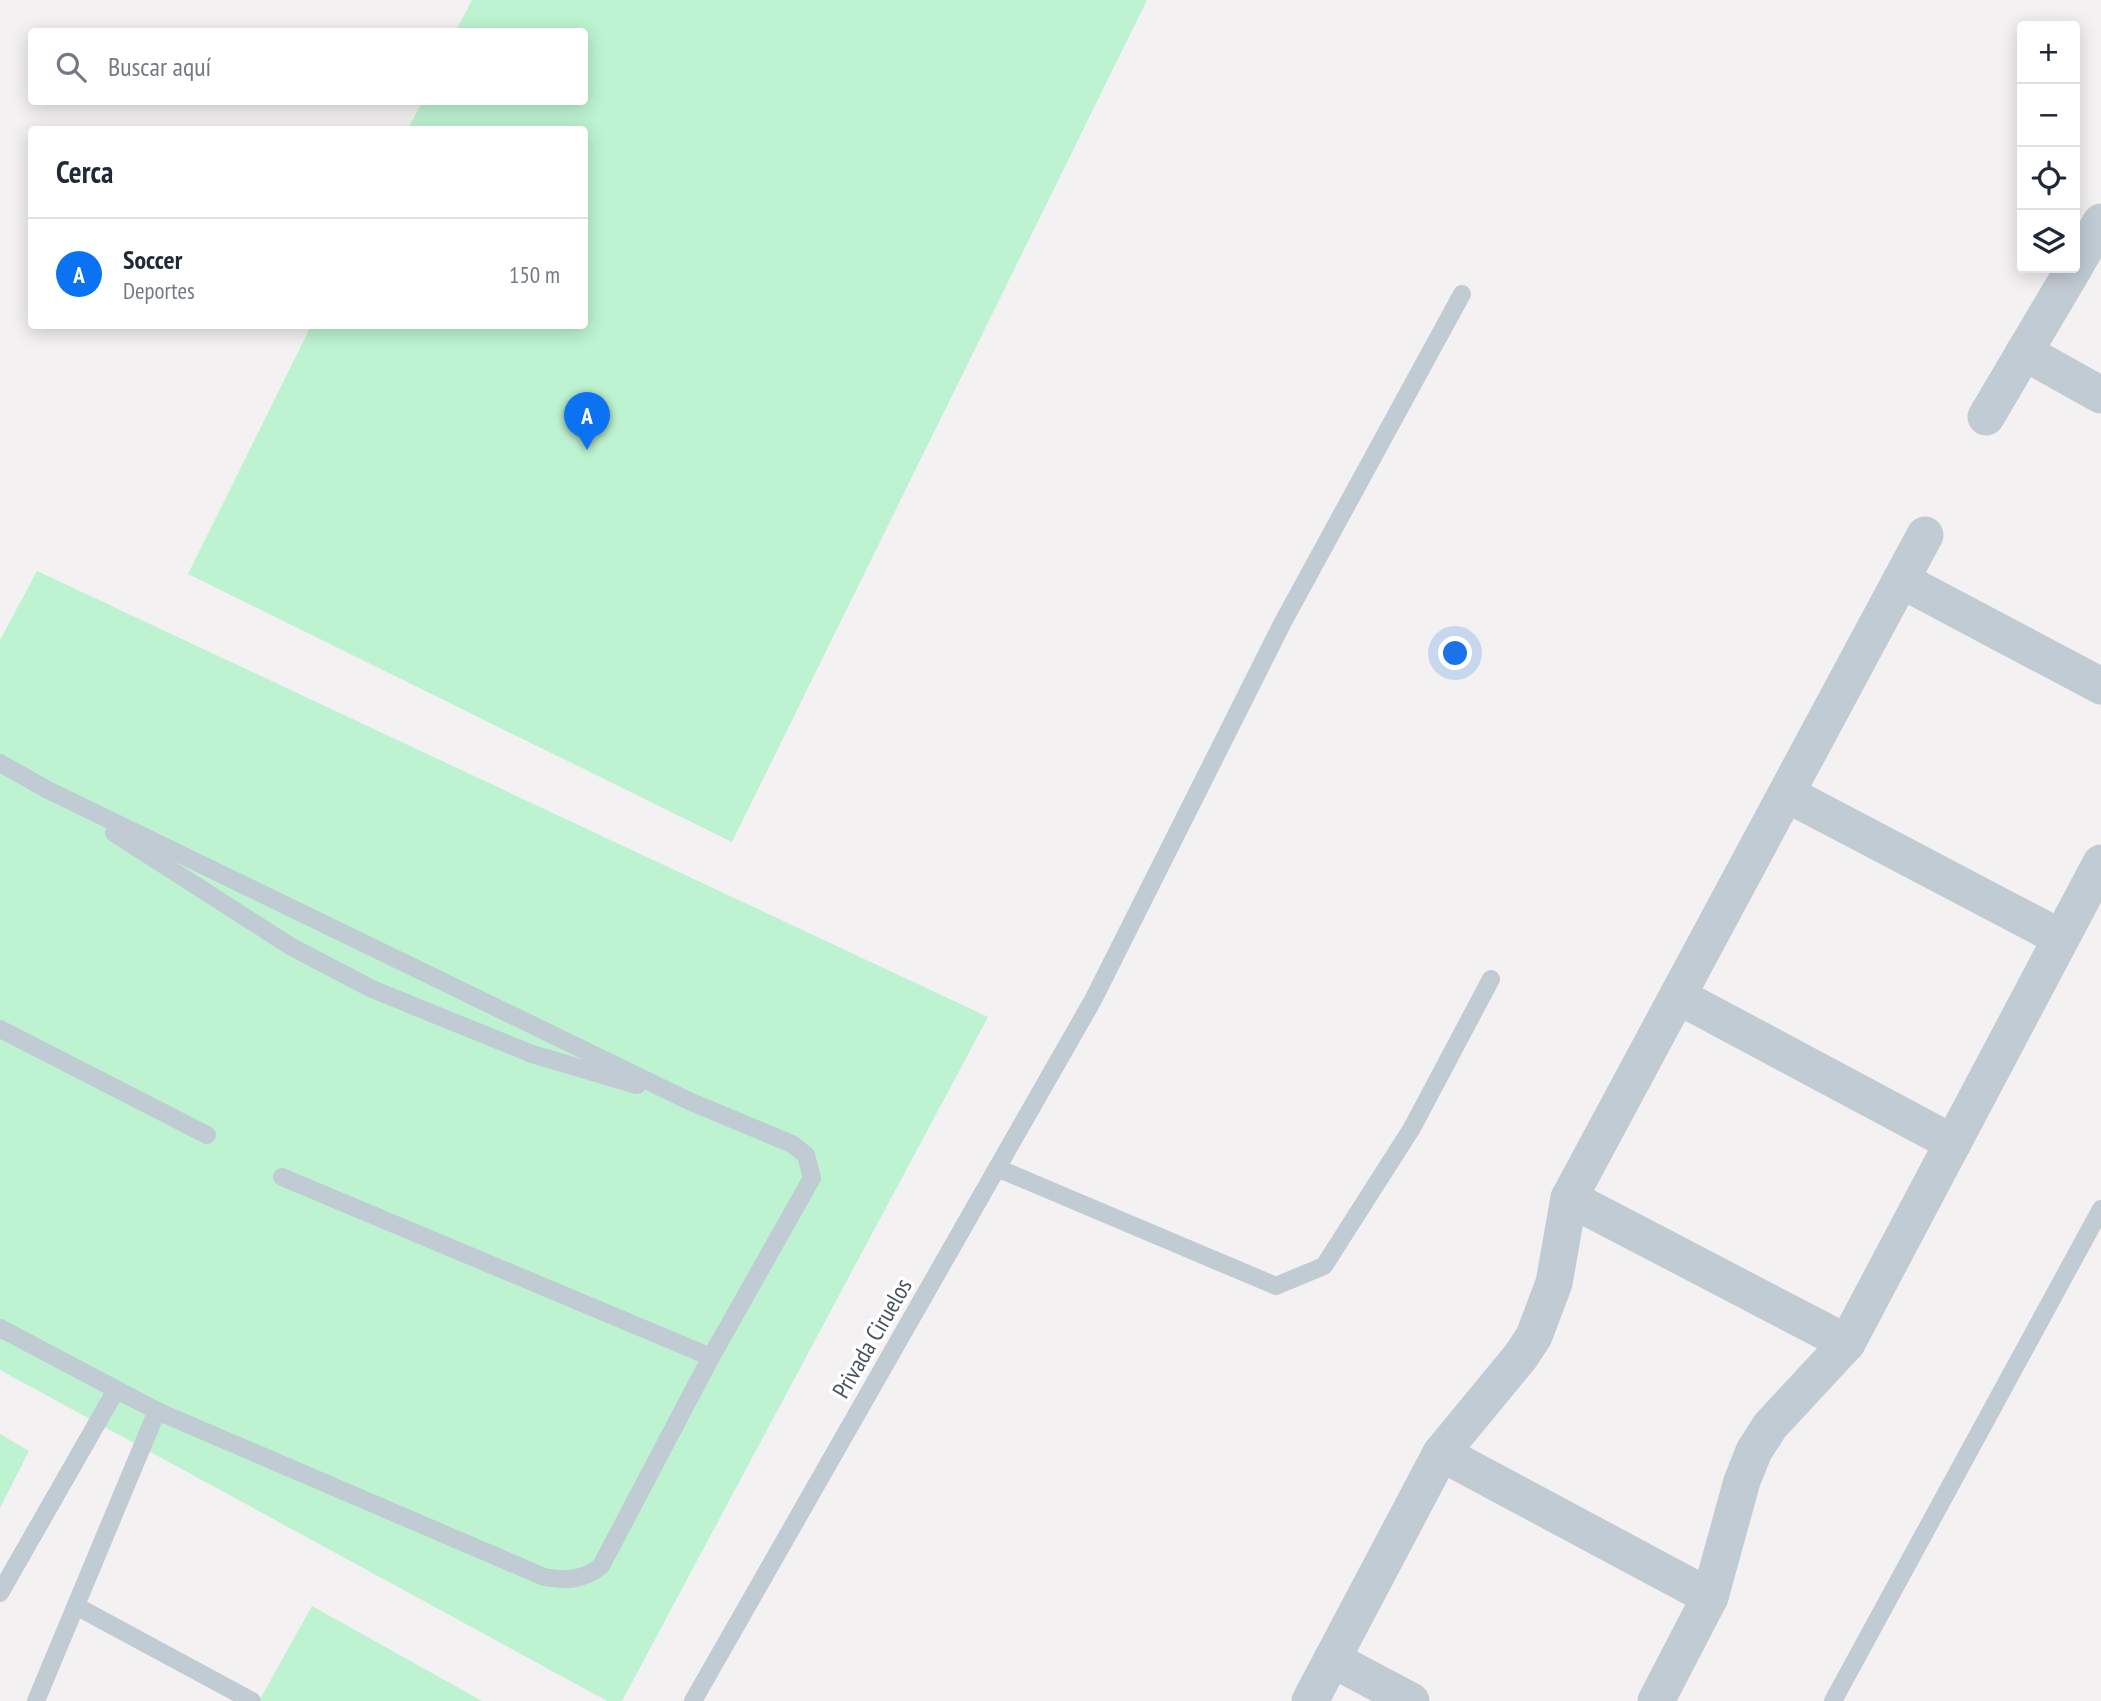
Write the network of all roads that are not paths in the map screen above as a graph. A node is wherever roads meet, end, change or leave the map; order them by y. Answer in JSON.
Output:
{"nodes":[{"id":1,"x":2101,"y":222,"type":"edge"},
{"id":2,"x":2080,"y":257,"type":"edge"},
{"id":3,"x":2070,"y":273,"type":"edge"},
{"id":4,"x":1462,"y":294,"type":"dead end"},
{"id":5,"x":2024,"y":352,"type":"junction"},
{"id":6,"x":2101,"y":395,"type":"edge"},
{"id":7,"x":1986,"y":418,"type":"dead end"},
{"id":8,"x":1926,"y":535,"type":"dead end"},
{"id":9,"x":1901,"y":580,"type":"junction"},
{"id":10,"x":2101,"y":686,"type":"edge"},
{"id":11,"x":0,"y":763,"type":"edge"},
{"id":12,"x":46,"y":789,"type":"junction"},
{"id":13,"x":1787,"y":793,"type":"junction"},
{"id":14,"x":2101,"y":863,"type":"edge"},
{"id":15,"x":2062,"y":938,"type":"junction"},
{"id":16,"x":1491,"y":979,"type":"dead end"},
{"id":17,"x":1678,"y":996,"type":"junction"},
{"id":18,"x":0,"y":1029,"type":"edge"},
{"id":19,"x":689,"y":1101,"type":"junction"},
{"id":20,"x":207,"y":1135,"type":"dead end"},
{"id":21,"x":1953,"y":1143,"type":"junction"},
{"id":22,"x":997,"y":1168,"type":"junction"},
{"id":23,"x":282,"y":1177,"type":"dead end"},
{"id":24,"x":1569,"y":1198,"type":"junction"},
{"id":25,"x":2101,"y":1209,"type":"edge"},
{"id":26,"x":0,"y":1328,"type":"edge"},
{"id":27,"x":1847,"y":1343,"type":"junction"},
{"id":28,"x":711,"y":1357,"type":"junction"},
{"id":29,"x":116,"y":1390,"type":"junction"},
{"id":30,"x":157,"y":1411,"type":"junction"},
{"id":31,"x":1441,"y":1453,"type":"junction"},
{"id":32,"x":0,"y":1593,"type":"edge"},
{"id":33,"x":1710,"y":1597,"type":"junction"},
{"id":34,"x":76,"y":1606,"type":"junction"},
{"id":35,"x":1332,"y":1659,"type":"junction"},
{"id":36,"x":36,"y":1701,"type":"edge"},
{"id":37,"x":252,"y":1701,"type":"edge"},
{"id":38,"x":693,"y":1701,"type":"edge"},
{"id":39,"x":1310,"y":1701,"type":"edge"},
{"id":40,"x":1411,"y":1701,"type":"edge"},
{"id":41,"x":1656,"y":1701,"type":"edge"},
{"id":42,"x":1833,"y":1701,"type":"edge"}],
"edges":[{"from":1,"to":2,"type":"street"},
{"from":3,"to":5,"type":"street"},
{"from":4,"to":22,"type":"lane","name":"Privada Ciruelos"},
{"from":5,"to":6,"type":"street"},
{"from":5,"to":7,"type":"street"},
{"from":8,"to":9,"type":"street"},
{"from":9,"to":10,"type":"street"},
{"from":9,"to":13,"type":"street"},
{"from":11,"to":12,"type":"lane"},
{"from":12,"to":19,"type":"lane"},
{"from":12,"to":19,"type":"lane"},
{"from":13,"to":15,"type":"street"},
{"from":13,"to":17,"type":"street"},
{"from":14,"to":15,"type":"street"},
{"from":15,"to":21,"type":"street"},
{"from":16,"to":22,"type":"lane"},
{"from":17,"to":21,"type":"street"},
{"from":17,"to":24,"type":"street"},
{"from":18,"to":20,"type":"lane"},
{"from":19,"to":28,"type":"lane"},
{"from":21,"to":27,"type":"street"},
{"from":22,"to":38,"type":"lane","name":"Privada Ciruelos"},
{"from":23,"to":28,"type":"lane"},
{"from":24,"to":27,"type":"street"},
{"from":24,"to":31,"type":"street"},
{"from":25,"to":42,"type":"lane"},
{"from":26,"to":29,"type":"lane"},
{"from":27,"to":33,"type":"street"},
{"from":28,"to":30,"type":"lane"},
{"from":29,"to":30,"type":"lane"},
{"from":29,"to":32,"type":"lane"},
{"from":30,"to":34,"type":"lane"},
{"from":31,"to":33,"type":"street"},
{"from":31,"to":35,"type":"street"},
{"from":33,"to":41,"type":"street"},
{"from":34,"to":36,"type":"lane"},
{"from":34,"to":37,"type":"lane"},
{"from":35,"to":39,"type":"street"},
{"from":35,"to":40,"type":"street"}]}
